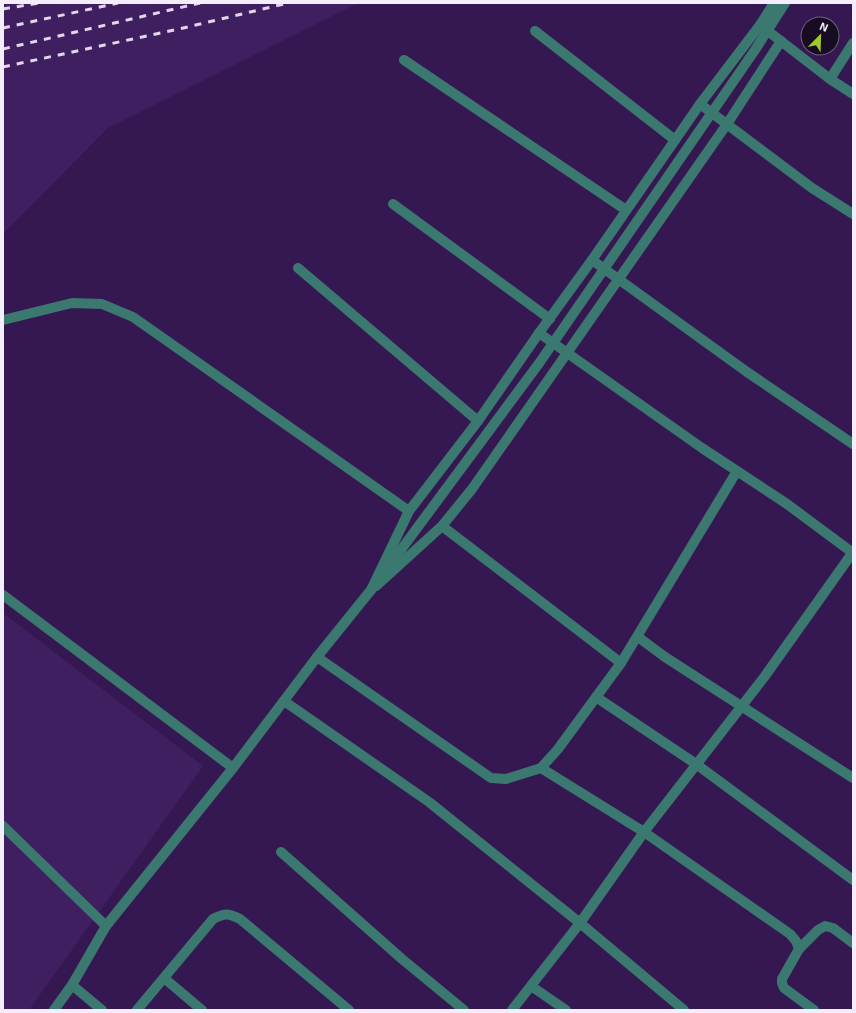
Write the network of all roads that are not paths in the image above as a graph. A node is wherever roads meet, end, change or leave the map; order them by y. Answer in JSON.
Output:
{"nodes":[{"id":1,"x":774,"y":3,"type":"edge"},
{"id":2,"x":785,"y":3,"type":"edge"},
{"id":3,"x":760,"y":25,"type":"junction"},
{"id":4,"x":535,"y":31,"type":"dead end"},
{"id":5,"x":781,"y":41,"type":"junction"},
{"id":6,"x":853,"y":43,"type":"edge"},
{"id":7,"x":404,"y":60,"type":"dead end"},
{"id":8,"x":830,"y":79,"type":"junction"},
{"id":9,"x":853,"y":94,"type":"edge"},
{"id":10,"x":700,"y":104,"type":"junction"},
{"id":11,"x":727,"y":124,"type":"junction"},
{"id":12,"x":675,"y":140,"type":"junction"},
{"id":13,"x":393,"y":204,"type":"dead end"},
{"id":14,"x":626,"y":210,"type":"junction"},
{"id":15,"x":853,"y":214,"type":"edge"},
{"id":16,"x":592,"y":260,"type":"junction"},
{"id":17,"x":298,"y":268,"type":"dead end"},
{"id":18,"x":619,"y":280,"type":"junction"},
{"id":19,"x":550,"y":319,"type":"junction"},
{"id":20,"x":3,"y":320,"type":"edge"},
{"id":21,"x":539,"y":333,"type":"junction"},
{"id":22,"x":568,"y":354,"type":"junction"},
{"id":23,"x":478,"y":421,"type":"junction"},
{"id":24,"x":853,"y":444,"type":"edge"},
{"id":25,"x":737,"y":471,"type":"junction"},
{"id":26,"x":409,"y":511,"type":"junction"},
{"id":27,"x":442,"y":526,"type":"junction"},
{"id":28,"x":853,"y":552,"type":"edge"},
{"id":29,"x":371,"y":590,"type":"junction"},
{"id":30,"x":3,"y":594,"type":"edge"},
{"id":31,"x":638,"y":637,"type":"junction"},
{"id":32,"x":317,"y":657,"type":"junction"},
{"id":33,"x":621,"y":663,"type":"junction"},
{"id":34,"x":596,"y":697,"type":"junction"},
{"id":35,"x":284,"y":701,"type":"junction"},
{"id":36,"x":741,"y":705,"type":"junction"},
{"id":37,"x":696,"y":764,"type":"junction"},
{"id":38,"x":233,"y":768,"type":"junction"},
{"id":39,"x":541,"y":768,"type":"junction"},
{"id":40,"x":853,"y":778,"type":"edge"},
{"id":41,"x":5,"y":832,"type":"edge"},
{"id":42,"x":644,"y":832,"type":"junction"},
{"id":43,"x":281,"y":852,"type":"dead end"},
{"id":44,"x":853,"y":880,"type":"edge"},
{"id":45,"x":580,"y":923,"type":"junction"},
{"id":46,"x":106,"y":926,"type":"junction"},
{"id":47,"x":853,"y":943,"type":"edge"},
{"id":48,"x":799,"y":949,"type":"junction"},
{"id":49,"x":164,"y":978,"type":"junction"},
{"id":50,"x":72,"y":985,"type":"junction"},
{"id":51,"x":531,"y":986,"type":"junction"},
{"id":52,"x":54,"y":1010,"type":"edge"},
{"id":53,"x":102,"y":1010,"type":"edge"},
{"id":54,"x":137,"y":1010,"type":"edge"},
{"id":55,"x":202,"y":1010,"type":"edge"},
{"id":56,"x":349,"y":1010,"type":"edge"},
{"id":57,"x":464,"y":1010,"type":"edge"},
{"id":58,"x":512,"y":1010,"type":"edge"},
{"id":59,"x":566,"y":1010,"type":"edge"},
{"id":60,"x":684,"y":1010,"type":"edge"},
{"id":61,"x":814,"y":1010,"type":"edge"}],
"edges":[{"from":1,"to":3,"type":"street"},
{"from":2,"to":29,"type":"street","bridge":true},
{"from":3,"to":5,"type":"street"},
{"from":3,"to":10,"type":"street"},
{"from":4,"to":12,"type":"street"},
{"from":5,"to":8,"type":"street"},
{"from":5,"to":11,"type":"street"},
{"from":6,"to":8,"type":"street"},
{"from":7,"to":14,"type":"street"},
{"from":8,"to":9,"type":"street"},
{"from":10,"to":11,"type":"street"},
{"from":10,"to":12,"type":"street"},
{"from":11,"to":15,"type":"street"},
{"from":11,"to":18,"type":"street"},
{"from":12,"to":14,"type":"street"},
{"from":13,"to":19,"type":"street"},
{"from":14,"to":16,"type":"street"},
{"from":16,"to":18,"type":"street"},
{"from":16,"to":19,"type":"street"},
{"from":17,"to":23,"type":"street"},
{"from":18,"to":22,"type":"street"},
{"from":18,"to":24,"type":"street"},
{"from":19,"to":21,"type":"street"},
{"from":20,"to":26,"type":"street"},
{"from":21,"to":22,"type":"street"},
{"from":21,"to":23,"type":"street"},
{"from":22,"to":25,"type":"street"},
{"from":22,"to":27,"type":"street"},
{"from":23,"to":26,"type":"street"},
{"from":25,"to":28,"type":"street"},
{"from":25,"to":31,"type":"street"},
{"from":26,"to":29,"type":"street"},
{"from":27,"to":29,"type":"street"},
{"from":27,"to":33,"type":"street"},
{"from":28,"to":36,"type":"street"},
{"from":29,"to":32,"type":"street"},
{"from":30,"to":38,"type":"street"},
{"from":31,"to":33,"type":"street"},
{"from":31,"to":36,"type":"street"},
{"from":32,"to":35,"type":"street"},
{"from":32,"to":39,"type":"street"},
{"from":33,"to":34,"type":"street"},
{"from":34,"to":37,"type":"street"},
{"from":34,"to":39,"type":"street"},
{"from":35,"to":38,"type":"street"},
{"from":35,"to":45,"type":"street"},
{"from":36,"to":37,"type":"street"},
{"from":36,"to":40,"type":"street"},
{"from":37,"to":42,"type":"street"},
{"from":37,"to":44,"type":"street"},
{"from":38,"to":46,"type":"street"},
{"from":39,"to":42,"type":"street"},
{"from":41,"to":46,"type":"street"},
{"from":42,"to":45,"type":"street"},
{"from":42,"to":48,"type":"street"},
{"from":43,"to":57,"type":"street"},
{"from":45,"to":51,"type":"street"},
{"from":45,"to":60,"type":"street"},
{"from":46,"to":50,"type":"street"},
{"from":47,"to":48,"type":"street"},
{"from":48,"to":61,"type":"street"},
{"from":49,"to":54,"type":"street"},
{"from":49,"to":55,"type":"street"},
{"from":49,"to":56,"type":"street"},
{"from":50,"to":52,"type":"street"},
{"from":50,"to":53,"type":"street"},
{"from":51,"to":58,"type":"street"},
{"from":51,"to":59,"type":"street"}]}
